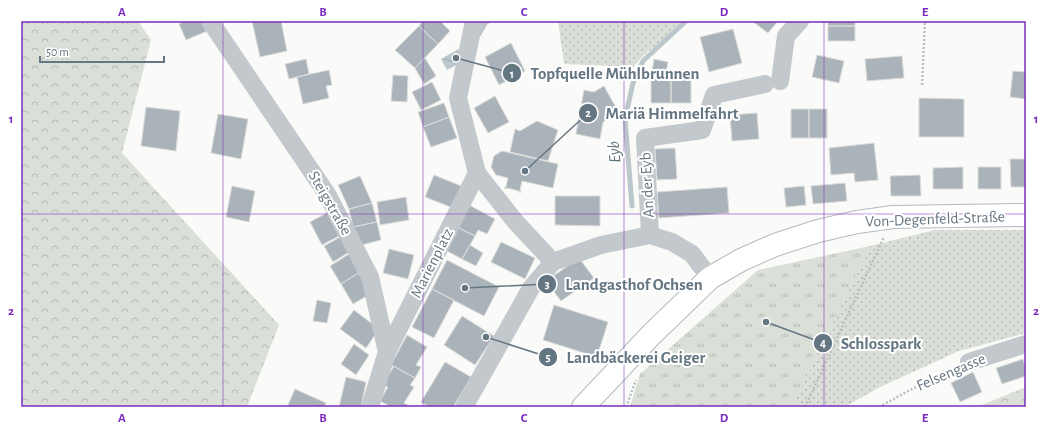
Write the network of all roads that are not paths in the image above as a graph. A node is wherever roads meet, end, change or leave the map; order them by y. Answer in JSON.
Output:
{"nodes":[{"id":1,"x":800,"y":21,"type":"edge"},
{"id":2,"x":474,"y":23,"type":"edge"},
{"id":3,"x":217,"y":24,"type":"edge"},
{"id":4,"x":477,"y":173,"type":"junction"},
{"id":5,"x":1026,"y":215,"type":"edge"},
{"id":6,"x":650,"y":235,"type":"junction"},
{"id":7,"x":554,"y":262,"type":"junction"},
{"id":8,"x":710,"y":278,"type":"junction"},
{"id":9,"x":1026,"y":344,"type":"edge"},
{"id":10,"x":387,"y":352,"type":"junction"},
{"id":11,"x":969,"y":362,"type":"road end"},
{"id":12,"x":370,"y":407,"type":"edge"},
{"id":13,"x":464,"y":407,"type":"edge"},
{"id":14,"x":583,"y":407,"type":"edge"}],
"edges":[{"from":1,"to":6,"type":"street","name":"An der Eyb"},
{"from":2,"to":4,"type":"street"},
{"from":3,"to":10,"type":"street","name":"Steigstraße"},
{"from":4,"to":7,"type":"street"},
{"from":4,"to":10,"type":"street","name":"Marienplatz"},
{"from":5,"to":8,"type":"main road","name":"Von-Degenfeld-Straße"},
{"from":6,"to":7,"type":"street"},
{"from":6,"to":8,"type":"street"},
{"from":7,"to":13,"type":"street"},
{"from":8,"to":14,"type":"main road","name":"Von-Degenfeld-Straße"},
{"from":9,"to":11,"type":"street","name":"Felsengasse"},
{"from":10,"to":12,"type":"street","name":"Steigstraße"}]}
